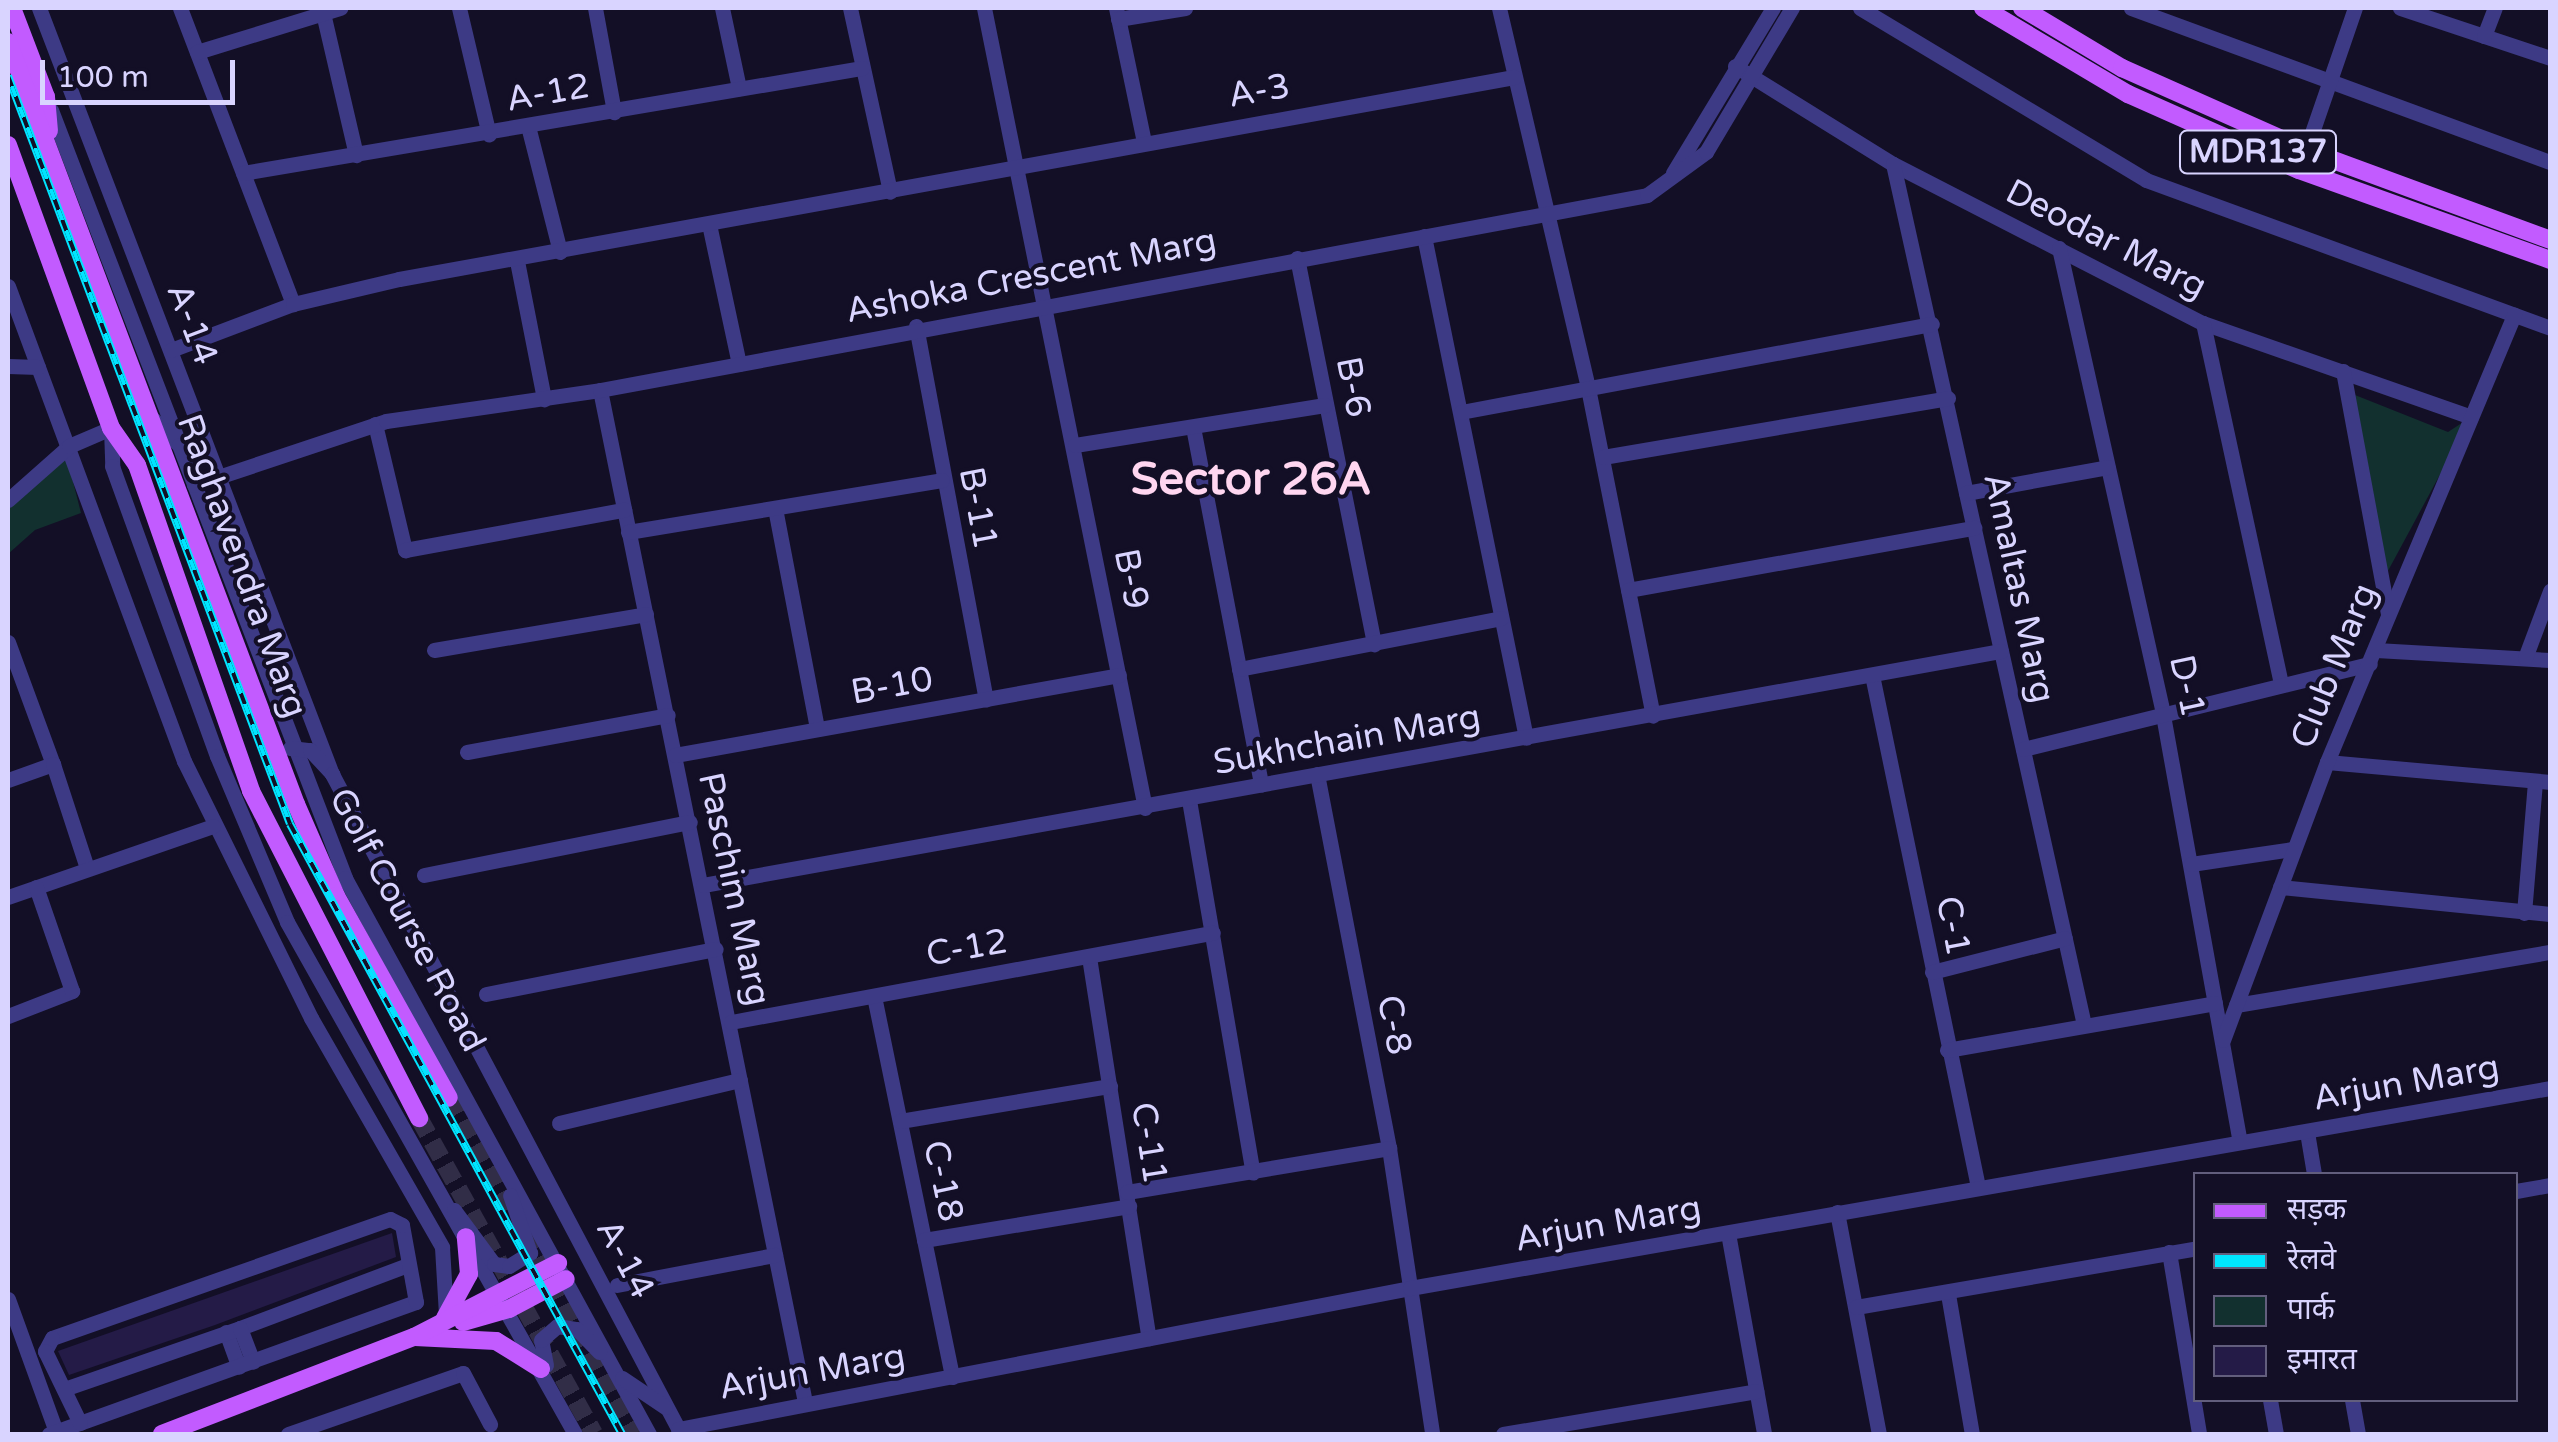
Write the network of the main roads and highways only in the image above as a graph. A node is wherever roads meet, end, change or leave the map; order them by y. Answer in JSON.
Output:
{"nodes":[{"id":1,"x":12,"y":8,"type":"edge"},
{"id":2,"x":1983,"y":8,"type":"edge"},
{"id":3,"x":2022,"y":8,"type":"edge"},
{"id":4,"x":8,"y":42,"type":"edge"},
{"id":5,"x":8,"y":145,"type":"edge"},
{"id":6,"x":50,"y":148,"type":"junction"},
{"id":7,"x":2550,"y":240,"type":"edge"},
{"id":8,"x":2550,"y":260,"type":"edge"},
{"id":9,"x":449,"y":1098,"type":"tunnel mouth"},
{"id":10,"x":419,"y":1118,"type":"tunnel mouth"},
{"id":11,"x":466,"y":1238,"type":"road end"},
{"id":12,"x":562,"y":1271,"type":"road end"},
{"id":13,"x":414,"y":1336,"type":"junction"},
{"id":14,"x":541,"y":1369,"type":"road end"},
{"id":15,"x":162,"y":1434,"type":"edge"}],
"edges":[{"from":1,"to":6,"type":"main road"},
{"from":2,"to":8,"type":"main road","number":"MDR137"},
{"from":3,"to":7,"type":"main road","number":"MDR137"},
{"from":4,"to":6,"type":"main road","name":"Raghavendra Marg"},
{"from":5,"to":10,"type":"main road","name":"Raghavendra Marg"},
{"from":6,"to":9,"type":"main road","name":"Raghavendra Marg"},
{"from":11,"to":13,"type":"main road"},
{"from":12,"to":13,"type":"main road"},
{"from":13,"to":14,"type":"main road"},
{"from":13,"to":15,"type":"main road"}]}
